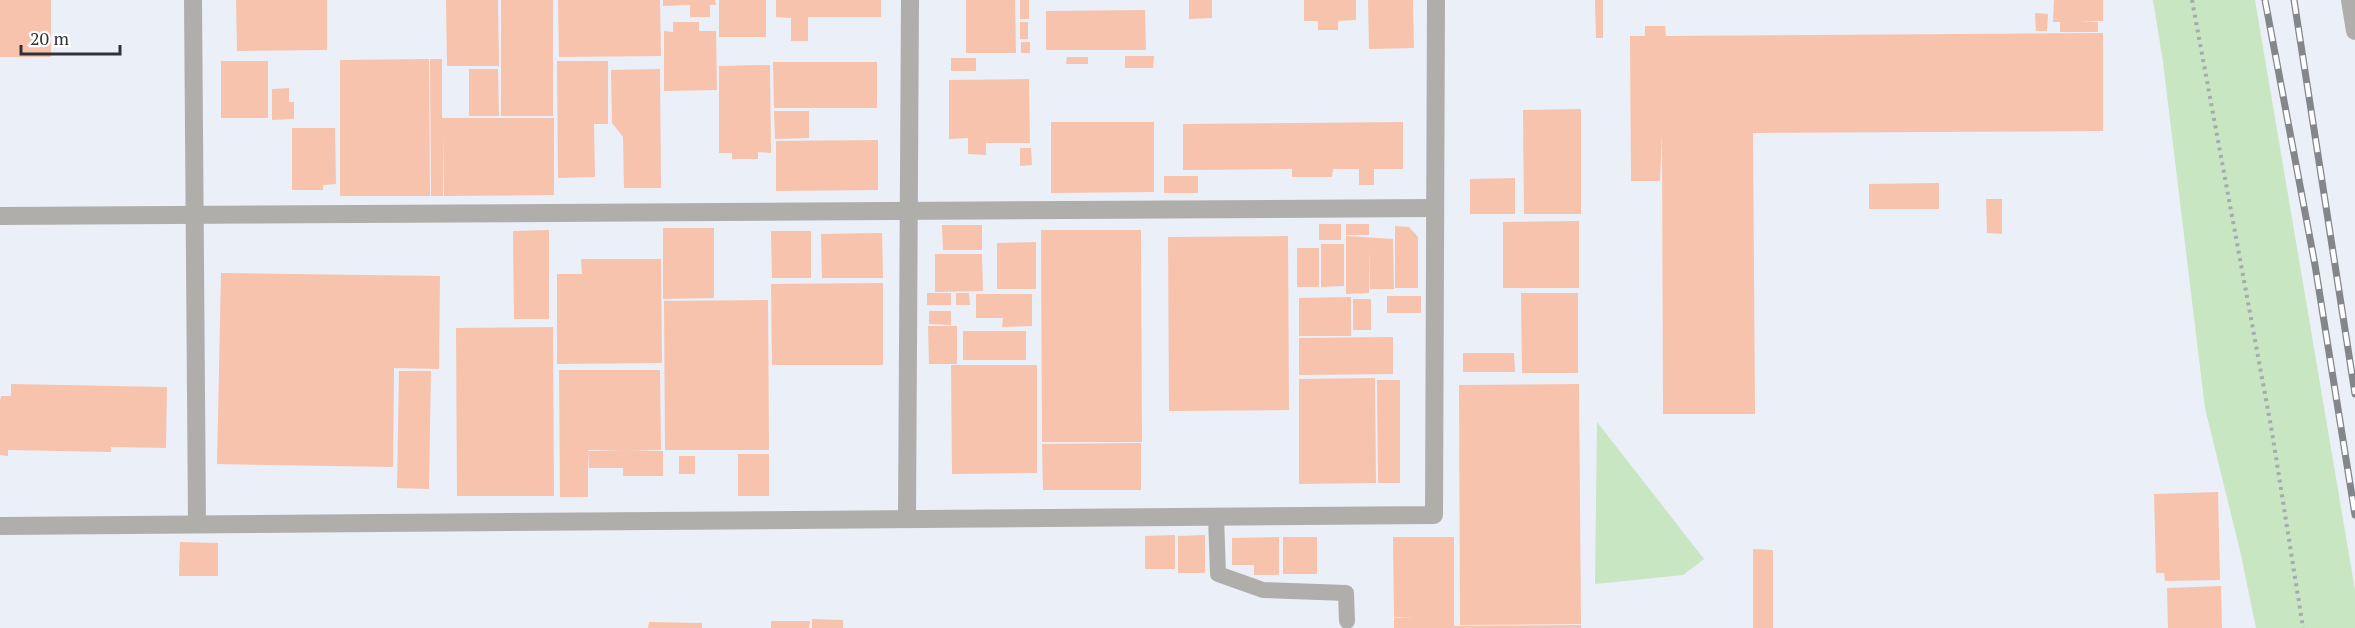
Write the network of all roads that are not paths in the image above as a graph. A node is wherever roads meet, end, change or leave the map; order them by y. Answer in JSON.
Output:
{"nodes":[{"id":1,"x":193,"y":0,"type":"edge"},
{"id":2,"x":910,"y":0,"type":"edge"},
{"id":3,"x":1436,"y":0,"type":"edge"},
{"id":4,"x":2350,"y":0,"type":"edge"},
{"id":5,"x":2355,"y":31,"type":"edge"},
{"id":6,"x":1435,"y":208,"type":"junction"},
{"id":7,"x":909,"y":211,"type":"junction"},
{"id":8,"x":195,"y":215,"type":"junction"},
{"id":9,"x":0,"y":216,"type":"edge"},
{"id":10,"x":1216,"y":517,"type":"junction"},
{"id":11,"x":908,"y":519,"type":"junction"},
{"id":12,"x":197,"y":525,"type":"junction"},
{"id":13,"x":0,"y":526,"type":"edge"},
{"id":14,"x":1347,"y":621,"type":"dead end"}],
"edges":[{"from":1,"to":8,"type":"street"},
{"from":2,"to":7,"type":"street"},
{"from":3,"to":6,"type":"street"},
{"from":4,"to":5,"type":"street"},
{"from":6,"to":7,"type":"street"},
{"from":6,"to":10,"type":"street"},
{"from":7,"to":8,"type":"street"},
{"from":7,"to":11,"type":"street"},
{"from":8,"to":9,"type":"street"},
{"from":8,"to":12,"type":"street"},
{"from":10,"to":11,"type":"street"},
{"from":10,"to":14,"type":"lane"},
{"from":11,"to":12,"type":"street"},
{"from":12,"to":13,"type":"street"}]}
